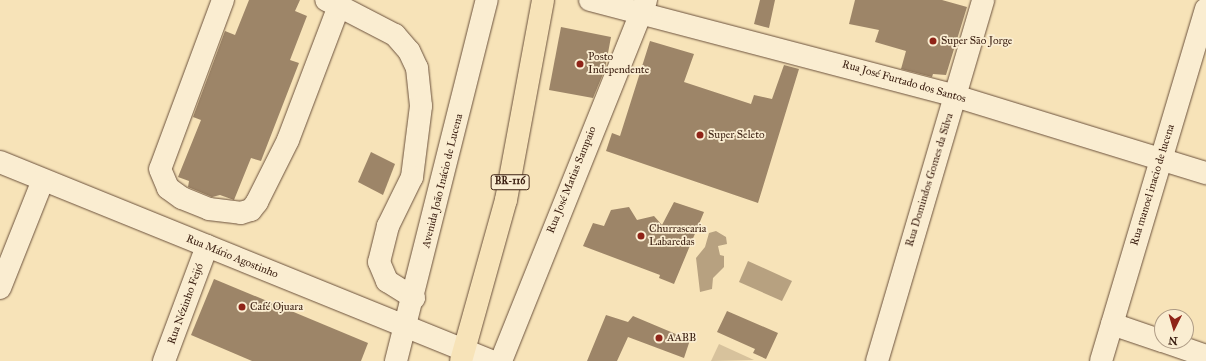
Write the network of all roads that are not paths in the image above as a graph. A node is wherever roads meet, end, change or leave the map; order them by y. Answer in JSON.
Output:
{"nodes":[{"id":1,"x":223,"y":0,"type":"edge"},
{"id":2,"x":486,"y":0,"type":"edge"},
{"id":3,"x":543,"y":0,"type":"edge"},
{"id":4,"x":983,"y":0,"type":"edge"},
{"id":5,"x":597,"y":1,"type":"edge"},
{"id":6,"x":333,"y":3,"type":"edge"},
{"id":7,"x":643,"y":6,"type":"edge"},
{"id":8,"x":1206,"y":9,"type":"edge"},
{"id":9,"x":955,"y":96,"type":"junction"},
{"id":10,"x":1160,"y":159,"type":"junction"},
{"id":11,"x":0,"y":162,"type":"edge"},
{"id":12,"x":1206,"y":172,"type":"edge"},
{"id":13,"x":43,"y":180,"type":"junction"},
{"id":14,"x":207,"y":246,"type":"junction"},
{"id":15,"x":0,"y":288,"type":"edge"},
{"id":16,"x":414,"y":298,"type":"junction"},
{"id":17,"x":1112,"y":324,"type":"junction"},
{"id":18,"x":406,"y":328,"type":"junction"},
{"id":19,"x":1154,"y":338,"type":"edge"},
{"id":20,"x":1185,"y":349,"type":"edge"},
{"id":21,"x":463,"y":356,"type":"edge"},
{"id":22,"x":1206,"y":356,"type":"edge"},
{"id":23,"x":164,"y":361,"type":"edge"},
{"id":24,"x":396,"y":361,"type":"edge"},
{"id":25,"x":490,"y":361,"type":"edge"},
{"id":26,"x":501,"y":361,"type":"edge"},
{"id":27,"x":877,"y":361,"type":"edge"},
{"id":28,"x":1101,"y":361,"type":"edge"}],
"edges":[{"from":1,"to":6,"type":"street"},
{"from":2,"to":16,"type":"street","name":"Avenida João Inácio de Lucena"},
{"from":3,"to":21,"type":"highway","number":"BR-116"},
{"from":4,"to":9,"type":"street","name":"Rua Domindos Gomes da Silva"},
{"from":5,"to":7,"type":"street","name":"Rua José Furtado dos Santos"},
{"from":6,"to":16,"type":"street"},
{"from":7,"to":9,"type":"street","name":"Rua José Furtado dos Santos"},
{"from":7,"to":26,"type":"street","name":"Rua José Matias Sampaio"},
{"from":8,"to":10,"type":"street","name":"Rua manoel inacio de lucena"},
{"from":9,"to":10,"type":"street","name":"Rua José Furtado dos Santos"},
{"from":9,"to":27,"type":"street","name":"Rua Domindos Gomes da Silva"},
{"from":10,"to":12,"type":"street","name":"Rua José Furtado dos Santos"},
{"from":10,"to":17,"type":"street","name":"Rua manoel inacio de lucena"},
{"from":11,"to":13,"type":"street","name":"Rua Mário Agostinho"},
{"from":13,"to":14,"type":"street","name":"Rua Mário Agostinho"},
{"from":13,"to":15,"type":"street"},
{"from":14,"to":18,"type":"street","name":"Rua Mário Agostinho"},
{"from":14,"to":23,"type":"street","name":"Rua Nézinho Feijó"},
{"from":16,"to":18,"type":"street","name":"Avenida João Inácio de Lucena"},
{"from":17,"to":19,"type":"street"},
{"from":17,"to":28,"type":"street","name":"Rua manoel inacio de lucena"},
{"from":18,"to":21,"type":"street","name":"Rua Mário Agostinho"},
{"from":18,"to":24,"type":"street","name":"Avenida João Inácio de Lucena"},
{"from":20,"to":22,"type":"street"},
{"from":21,"to":25,"type":"street","name":"Rua Mário Agostinho"}]}
